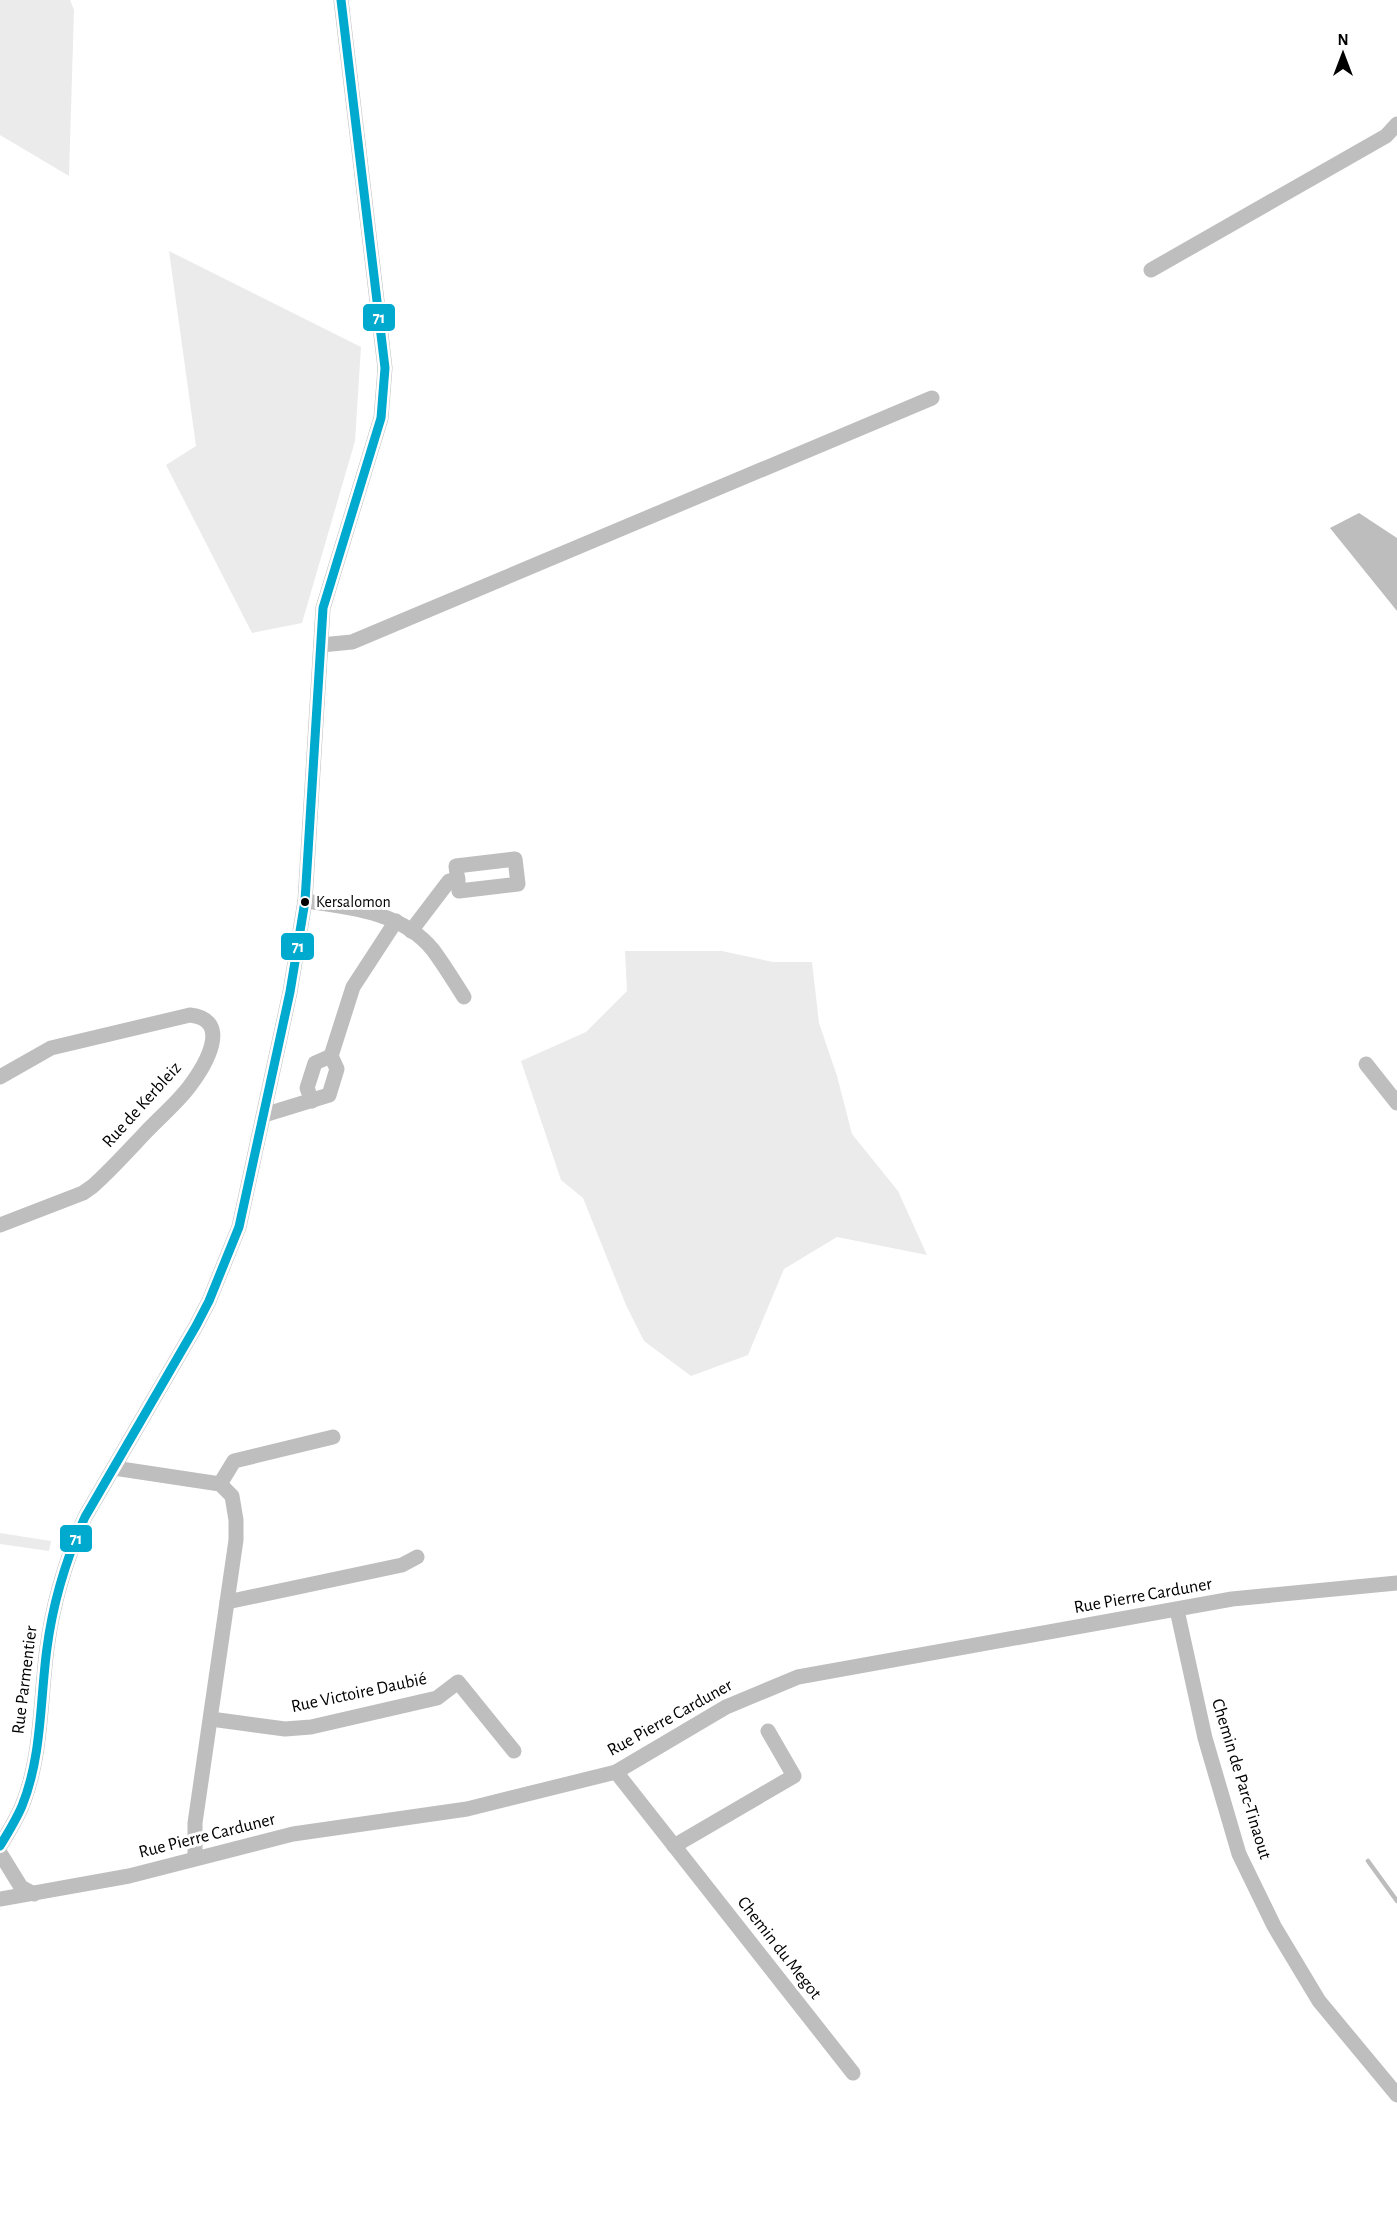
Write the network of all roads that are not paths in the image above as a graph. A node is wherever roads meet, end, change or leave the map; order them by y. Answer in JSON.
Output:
{"nodes":[{"id":1,"x":341,"y":0,"type":"edge"},
{"id":2,"x":1397,"y":124,"type":"edge"},
{"id":3,"x":1151,"y":270,"type":"dead end"},
{"id":4,"x":932,"y":398,"type":"dead end"},
{"id":5,"x":321,"y":645,"type":"junction"},
{"id":6,"x":458,"y":879,"type":"dead end"},
{"id":7,"x":305,"y":901,"type":"junction"},
{"id":8,"x":396,"y":921,"type":"junction"},
{"id":9,"x":411,"y":931,"type":"junction"},
{"id":10,"x":464,"y":997,"type":"dead end"},
{"id":11,"x":331,"y":1056,"type":"junction"},
{"id":12,"x":1366,"y":1064,"type":"dead end"},
{"id":13,"x":0,"y":1077,"type":"edge"},
{"id":14,"x":312,"y":1101,"type":"junction"},
{"id":15,"x":1397,"y":1103,"type":"edge"},
{"id":16,"x":264,"y":1116,"type":"junction"},
{"id":17,"x":0,"y":1225,"type":"edge"},
{"id":18,"x":333,"y":1437,"type":"dead end"},
{"id":19,"x":114,"y":1468,"type":"junction"},
{"id":20,"x":220,"y":1484,"type":"junction"},
{"id":21,"x":417,"y":1557,"type":"dead end"},
{"id":22,"x":1397,"y":1583,"type":"edge"},
{"id":23,"x":227,"y":1602,"type":"junction"},
{"id":24,"x":1177,"y":1610,"type":"junction"},
{"id":25,"x":211,"y":1719,"type":"junction"},
{"id":26,"x":768,"y":1731,"type":"dead end"},
{"id":27,"x":514,"y":1750,"type":"dead end"},
{"id":28,"x":616,"y":1772,"type":"junction"},
{"id":29,"x":0,"y":1846,"type":"edge"},
{"id":30,"x":674,"y":1846,"type":"junction"},
{"id":31,"x":0,"y":1853,"type":"edge"},
{"id":32,"x":195,"y":1858,"type":"junction"},
{"id":33,"x":34,"y":1894,"type":"junction"},
{"id":34,"x":0,"y":1899,"type":"edge"},
{"id":35,"x":854,"y":2073,"type":"dead end"},
{"id":36,"x":1397,"y":2095,"type":"edge"}],
"edges":[{"from":1,"to":5,"type":"street","name":"Rue Parmentier"},
{"from":2,"to":3,"type":"street"},
{"from":4,"to":5,"type":"street"},
{"from":5,"to":7,"type":"street","name":"Rue Parmentier"},
{"from":6,"to":9,"type":"street"},
{"from":7,"to":8,"type":"street"},
{"from":7,"to":16,"type":"street","name":"Rue Parmentier"},
{"from":8,"to":9,"type":"street"},
{"from":8,"to":11,"type":"street"},
{"from":9,"to":10,"type":"street"},
{"from":11,"to":14,"type":"street"},
{"from":11,"to":14,"type":"street"},
{"from":12,"to":15,"type":"street"},
{"from":13,"to":17,"type":"street","name":"Rue de Kerbleiz"},
{"from":14,"to":16,"type":"street"},
{"from":16,"to":19,"type":"street","name":"Rue Parmentier"},
{"from":18,"to":20,"type":"street"},
{"from":19,"to":20,"type":"street"},
{"from":19,"to":29,"type":"street","name":"Rue Parmentier"},
{"from":20,"to":23,"type":"street"},
{"from":21,"to":23,"type":"street"},
{"from":22,"to":24,"type":"street","name":"Rue Pierre Carduner"},
{"from":23,"to":25,"type":"street"},
{"from":24,"to":28,"type":"street","name":"Rue Pierre Carduner"},
{"from":24,"to":36,"type":"street","name":"Chemin de Parc-Tinaout"},
{"from":25,"to":27,"type":"street","name":"Rue Victoire Daubié"},
{"from":25,"to":32,"type":"street"},
{"from":26,"to":30,"type":"street"},
{"from":28,"to":30,"type":"street","name":"Chemin du Megot"},
{"from":28,"to":32,"type":"street","name":"Rue Pierre Carduner"},
{"from":30,"to":35,"type":"street","name":"Chemin du Megot"},
{"from":31,"to":33,"type":"street"},
{"from":32,"to":33,"type":"street","name":"Rue Pierre Carduner"},
{"from":33,"to":34,"type":"street","name":"Rue Pierre Carduner"}]}
